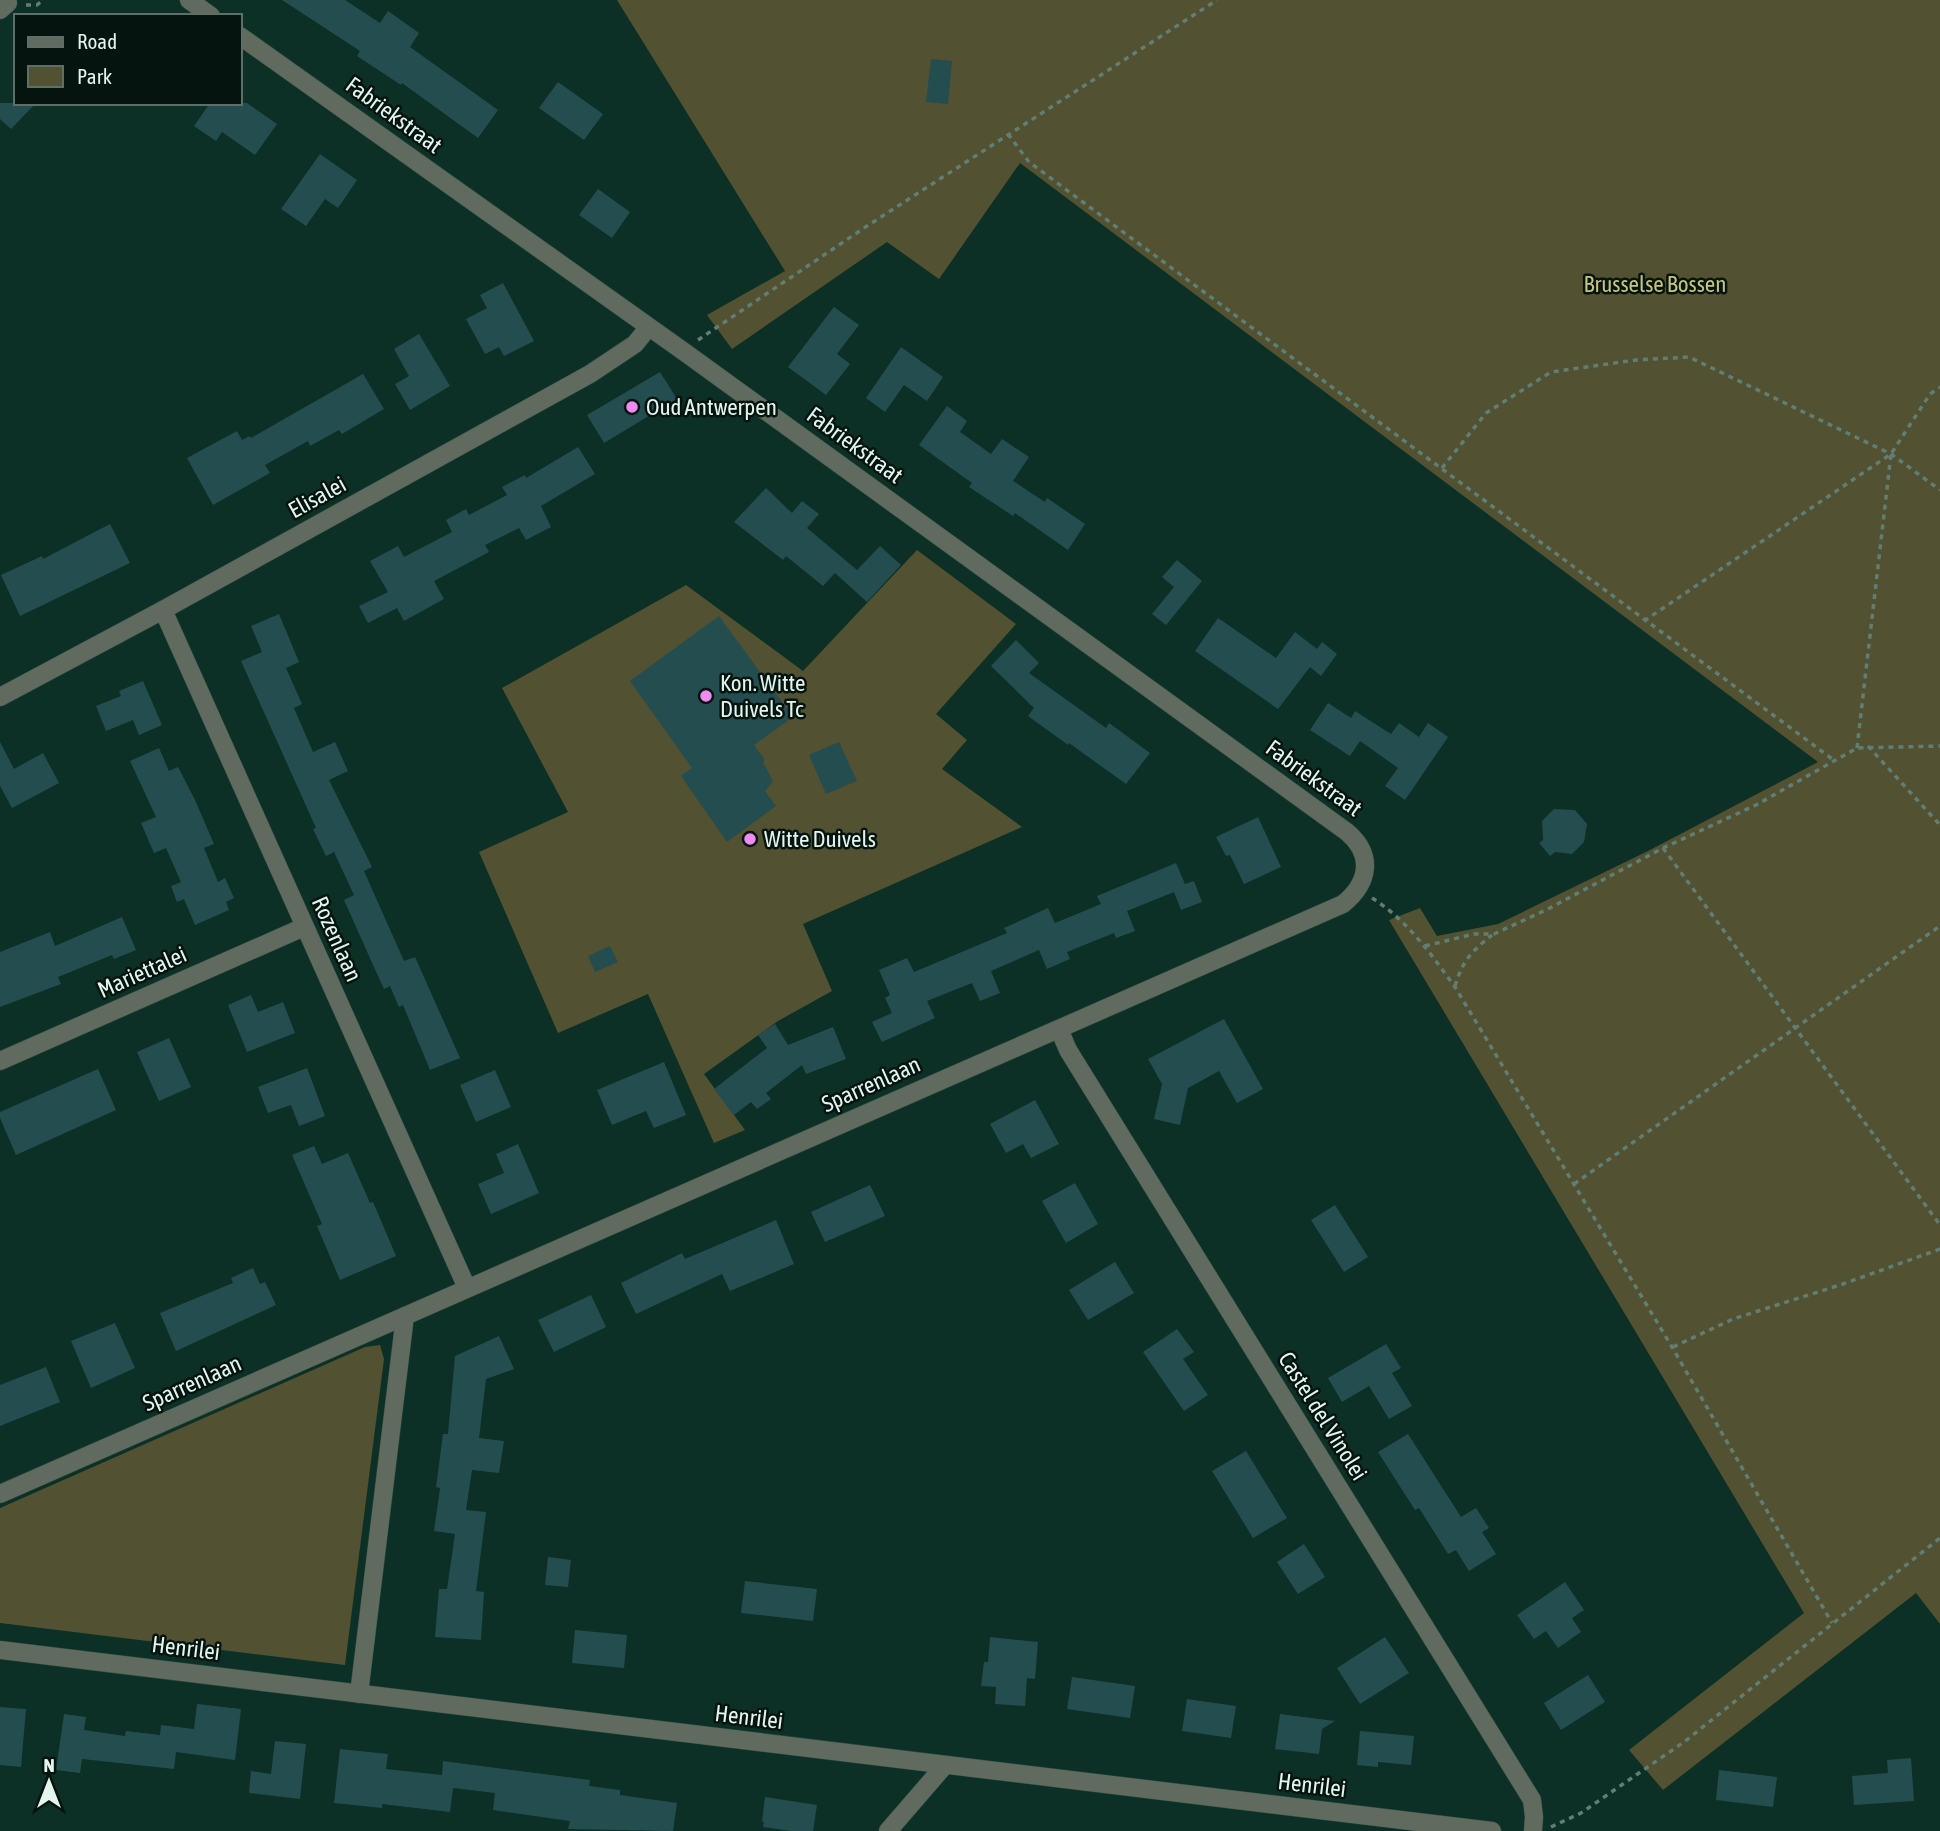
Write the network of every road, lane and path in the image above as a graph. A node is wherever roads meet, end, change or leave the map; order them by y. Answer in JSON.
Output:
{"nodes":[{"id":1,"x":189,"y":0,"type":"edge"},
{"id":2,"x":1217,"y":0,"type":"edge"},
{"id":3,"x":208,"y":14,"type":"edge"},
{"id":4,"x":242,"y":37,"type":"edge"},
{"id":5,"x":1008,"y":134,"type":"junction"},
{"id":6,"x":648,"y":328,"type":"junction"},
{"id":7,"x":683,"y":351,"type":"junction"},
{"id":8,"x":1940,"y":387,"type":"edge"},
{"id":9,"x":1891,"y":454,"type":"junction"},
{"id":10,"x":1442,"y":468,"type":"junction"},
{"id":11,"x":1940,"y":490,"type":"edge"},
{"id":12,"x":163,"y":610,"type":"junction"},
{"id":13,"x":1644,"y":621,"type":"junction"},
{"id":14,"x":0,"y":697,"type":"edge"},
{"id":15,"x":1868,"y":746,"type":"junction"},
{"id":16,"x":1940,"y":746,"type":"edge"},
{"id":17,"x":1857,"y":748,"type":"junction"},
{"id":18,"x":1835,"y":761,"type":"junction"},
{"id":19,"x":1940,"y":825,"type":"edge"},
{"id":20,"x":1663,"y":848,"type":"junction"},
{"id":21,"x":1355,"y":894,"type":"junction"},
{"id":22,"x":1940,"y":926,"type":"edge"},
{"id":23,"x":304,"y":927,"type":"junction"},
{"id":24,"x":1494,"y":934,"type":"junction"},
{"id":25,"x":1425,"y":946,"type":"junction"},
{"id":26,"x":1455,"y":987,"type":"junction"},
{"id":27,"x":1796,"y":1027,"type":"junction"},
{"id":28,"x":1059,"y":1029,"type":"junction"},
{"id":29,"x":0,"y":1061,"type":"edge"},
{"id":30,"x":1574,"y":1184,"type":"junction"},
{"id":31,"x":1940,"y":1225,"type":"edge"},
{"id":32,"x":1940,"y":1249,"type":"edge"},
{"id":33,"x":467,"y":1288,"type":"junction"},
{"id":34,"x":405,"y":1316,"type":"junction"},
{"id":35,"x":1672,"y":1347,"type":"junction"},
{"id":36,"x":0,"y":1494,"type":"edge"},
{"id":37,"x":1940,"y":1538,"type":"edge"},
{"id":38,"x":1832,"y":1623,"type":"junction"},
{"id":39,"x":0,"y":1650,"type":"edge"},
{"id":40,"x":359,"y":1694,"type":"junction"},
{"id":41,"x":945,"y":1765,"type":"junction"},
{"id":42,"x":887,"y":1831,"type":"edge"},
{"id":43,"x":1492,"y":1831,"type":"edge"},
{"id":44,"x":1533,"y":1831,"type":"edge"},
{"id":45,"x":1543,"y":1831,"type":"edge"}],
"edges":[{"from":1,"to":3,"type":"street"},
{"from":2,"to":5,"type":"path"},
{"from":4,"to":6,"type":"street","name":"Fabriekstraat"},
{"from":5,"to":7,"type":"path"},
{"from":5,"to":10,"type":"path"},
{"from":6,"to":7,"type":"street","name":"Fabriekstraat"},
{"from":6,"to":12,"type":"street","name":"Elisalei"},
{"from":7,"to":21,"type":"street","name":"Fabriekstraat"},
{"from":8,"to":9,"type":"path"},
{"from":9,"to":10,"type":"path"},
{"from":9,"to":11,"type":"path"},
{"from":9,"to":13,"type":"path"},
{"from":9,"to":17,"type":"path"},
{"from":10,"to":13,"type":"path"},
{"from":12,"to":14,"type":"street","name":"Elisalei"},
{"from":12,"to":23,"type":"street","name":"Rozenlaan"},
{"from":13,"to":18,"type":"path"},
{"from":15,"to":16,"type":"path"},
{"from":15,"to":17,"type":"path"},
{"from":15,"to":19,"type":"path"},
{"from":17,"to":18,"type":"path"},
{"from":18,"to":20,"type":"path"},
{"from":20,"to":24,"type":"path"},
{"from":20,"to":27,"type":"path"},
{"from":21,"to":25,"type":"path"},
{"from":21,"to":28,"type":"street","name":"Sparrenlaan"},
{"from":22,"to":27,"type":"path"},
{"from":23,"to":29,"type":"street","name":"Mariettalei"},
{"from":23,"to":33,"type":"street","name":"Rozenlaan"},
{"from":24,"to":25,"type":"path"},
{"from":24,"to":26,"type":"path"},
{"from":25,"to":26,"type":"path"},
{"from":26,"to":30,"type":"path"},
{"from":27,"to":30,"type":"path"},
{"from":27,"to":31,"type":"path"},
{"from":28,"to":33,"type":"street","name":"Sparrenlaan"},
{"from":28,"to":44,"type":"street","name":"Castel del Vinolei"},
{"from":30,"to":35,"type":"path"},
{"from":32,"to":35,"type":"path"},
{"from":33,"to":34,"type":"street","name":"Sparrenlaan"},
{"from":34,"to":36,"type":"street","name":"Sparrenlaan"},
{"from":34,"to":40,"type":"street"},
{"from":35,"to":38,"type":"path"},
{"from":37,"to":38,"type":"path"},
{"from":38,"to":45,"type":"path"},
{"from":39,"to":40,"type":"street","name":"Henrilei"},
{"from":40,"to":41,"type":"street","name":"Henrilei"},
{"from":41,"to":42,"type":"street"},
{"from":41,"to":43,"type":"street","name":"Henrilei"}]}
